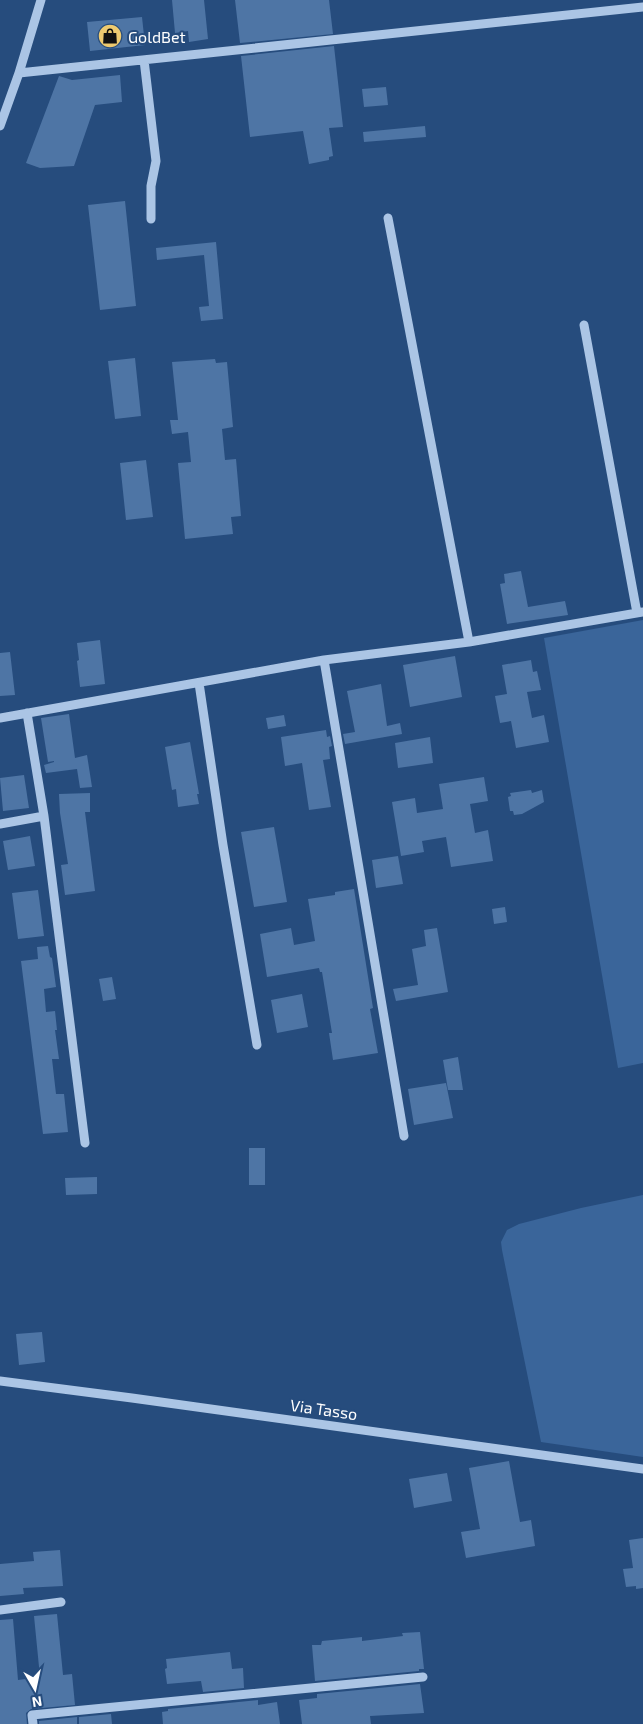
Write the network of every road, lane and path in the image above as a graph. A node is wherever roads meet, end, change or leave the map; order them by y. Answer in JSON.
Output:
{"nodes":[{"id":1,"x":41,"y":0,"type":"edge"},
{"id":2,"x":643,"y":7,"type":"edge"},
{"id":3,"x":144,"y":60,"type":"junction"},
{"id":4,"x":20,"y":73,"type":"junction"},
{"id":5,"x":0,"y":126,"type":"edge"},
{"id":6,"x":388,"y":218,"type":"dead end"},
{"id":7,"x":151,"y":219,"type":"dead end"},
{"id":8,"x":584,"y":325,"type":"dead end"},
{"id":9,"x":640,"y":612,"type":"edge"},
{"id":10,"x":469,"y":642,"type":"junction"},
{"id":11,"x":324,"y":660,"type":"junction"},
{"id":12,"x":199,"y":682,"type":"junction"},
{"id":13,"x":27,"y":713,"type":"junction"},
{"id":14,"x":0,"y":718,"type":"edge"},
{"id":15,"x":44,"y":816,"type":"junction"},
{"id":16,"x":0,"y":824,"type":"edge"},
{"id":17,"x":257,"y":1045,"type":"dead end"},
{"id":18,"x":404,"y":1136,"type":"dead end"},
{"id":19,"x":85,"y":1143,"type":"dead end"},
{"id":20,"x":0,"y":1381,"type":"edge"},
{"id":21,"x":643,"y":1469,"type":"edge"},
{"id":22,"x":61,"y":1602,"type":"dead end"},
{"id":23,"x":0,"y":1610,"type":"edge"},
{"id":24,"x":423,"y":1677,"type":"dead end"},
{"id":25,"x":33,"y":1724,"type":"edge"}],
"edges":[{"from":1,"to":4,"type":"street"},
{"from":2,"to":3,"type":"street"},
{"from":3,"to":4,"type":"street"},
{"from":3,"to":7,"type":"street"},
{"from":4,"to":5,"type":"street"},
{"from":6,"to":10,"type":"street"},
{"from":8,"to":9,"type":"street"},
{"from":9,"to":10,"type":"street"},
{"from":10,"to":11,"type":"street"},
{"from":11,"to":12,"type":"street"},
{"from":11,"to":18,"type":"street"},
{"from":12,"to":13,"type":"street"},
{"from":12,"to":17,"type":"street"},
{"from":13,"to":14,"type":"street"},
{"from":13,"to":15,"type":"street"},
{"from":15,"to":16,"type":"street"},
{"from":15,"to":19,"type":"street"},
{"from":20,"to":21,"type":"street","name":"Via Tasso"},
{"from":22,"to":23,"type":"street"},
{"from":24,"to":25,"type":"street"}]}
